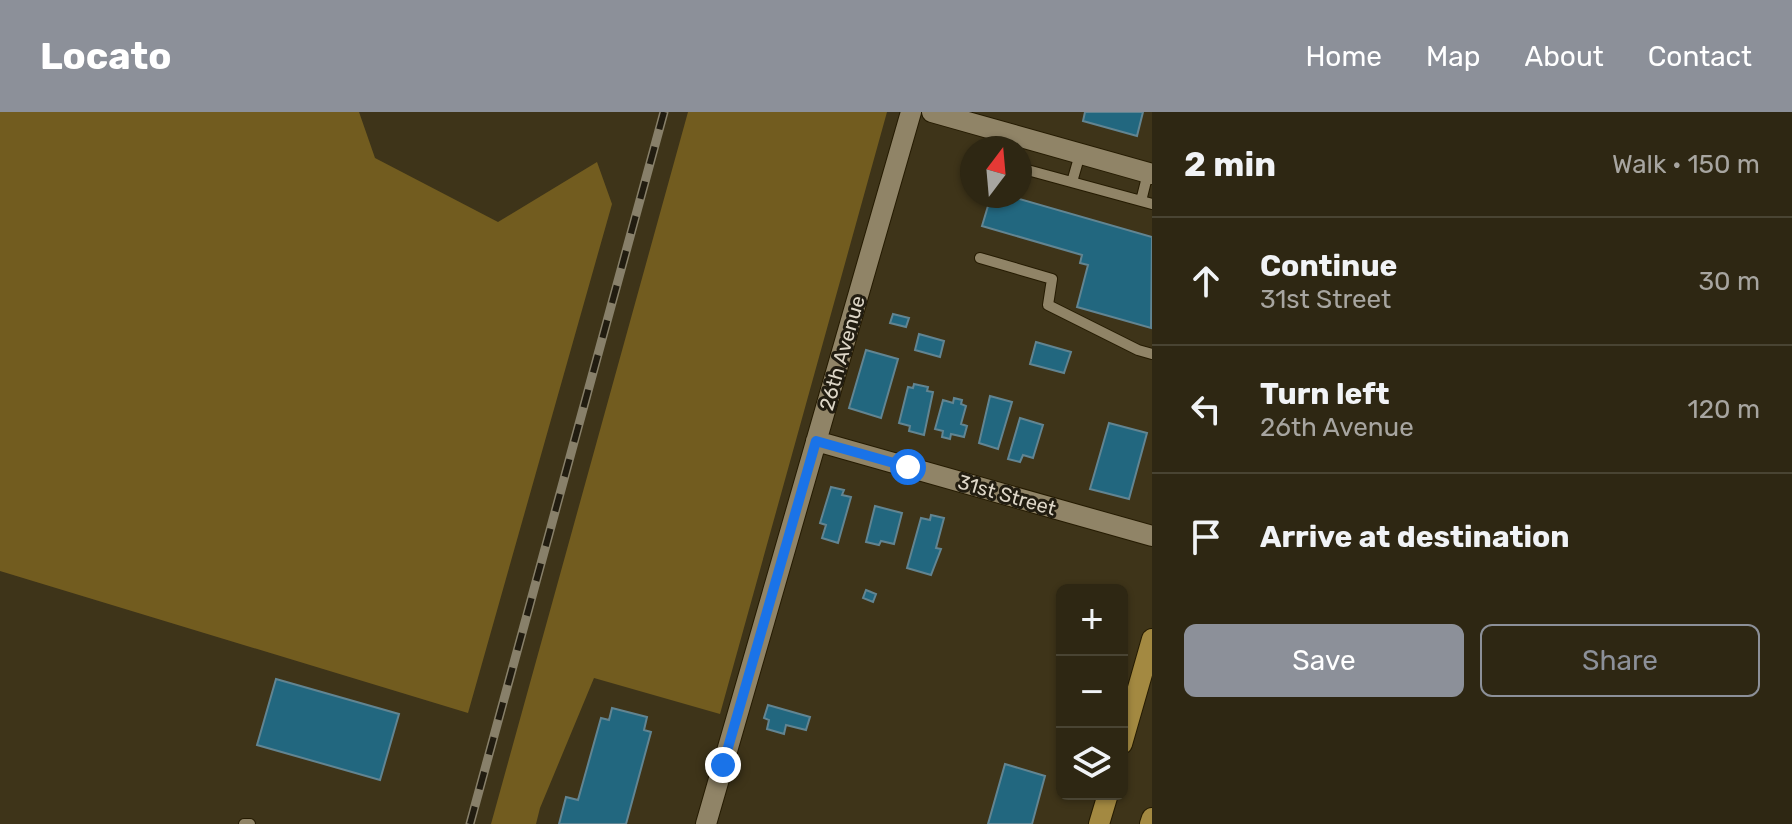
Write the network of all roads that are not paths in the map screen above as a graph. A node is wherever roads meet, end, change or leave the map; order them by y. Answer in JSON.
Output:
{"nodes":[{"id":1,"x":911,"y":112,"type":"edge"},
{"id":2,"x":932,"y":112,"type":"edge"},
{"id":3,"x":1080,"y":154,"type":"junction"},
{"id":4,"x":1032,"y":171,"type":"edge"},
{"id":5,"x":1150,"y":174,"type":"edge"},
{"id":6,"x":1072,"y":182,"type":"junction"},
{"id":7,"x":1147,"y":202,"type":"edge"},
{"id":8,"x":980,"y":258,"type":"dead end"},
{"id":9,"x":1152,"y":354,"type":"edge"},
{"id":10,"x":816,"y":441,"type":"junction"},
{"id":11,"x":1152,"y":536,"type":"edge"},
{"id":12,"x":1152,"y":639,"type":"edge"},
{"id":13,"x":1127,"y":728,"type":"edge"},
{"id":14,"x":1106,"y":800,"type":"edge"},
{"id":15,"x":1152,"y":818,"type":"edge"},
{"id":16,"x":244,"y":824,"type":"edge"},
{"id":17,"x":250,"y":824,"type":"edge"},
{"id":18,"x":706,"y":824,"type":"edge"},
{"id":19,"x":1099,"y":824,"type":"edge"},
{"id":20,"x":1150,"y":824,"type":"edge"}],
"edges":[{"from":1,"to":10,"type":"street","name":"26th Avenue"},
{"from":2,"to":3,"type":"street"},
{"from":3,"to":5,"type":"street"},
{"from":3,"to":6,"type":"lane"},
{"from":4,"to":6,"type":"lane"},
{"from":5,"to":7,"type":"lane"},
{"from":6,"to":7,"type":"lane"},
{"from":8,"to":9,"type":"lane"},
{"from":10,"to":11,"type":"street","name":"31st Street"},
{"from":10,"to":18,"type":"street","name":"26th Avenue"},
{"from":12,"to":13,"type":"main road"},
{"from":14,"to":19,"type":"main road"},
{"from":15,"to":20,"type":"main road"},
{"from":16,"to":17,"type":"lane"}]}
